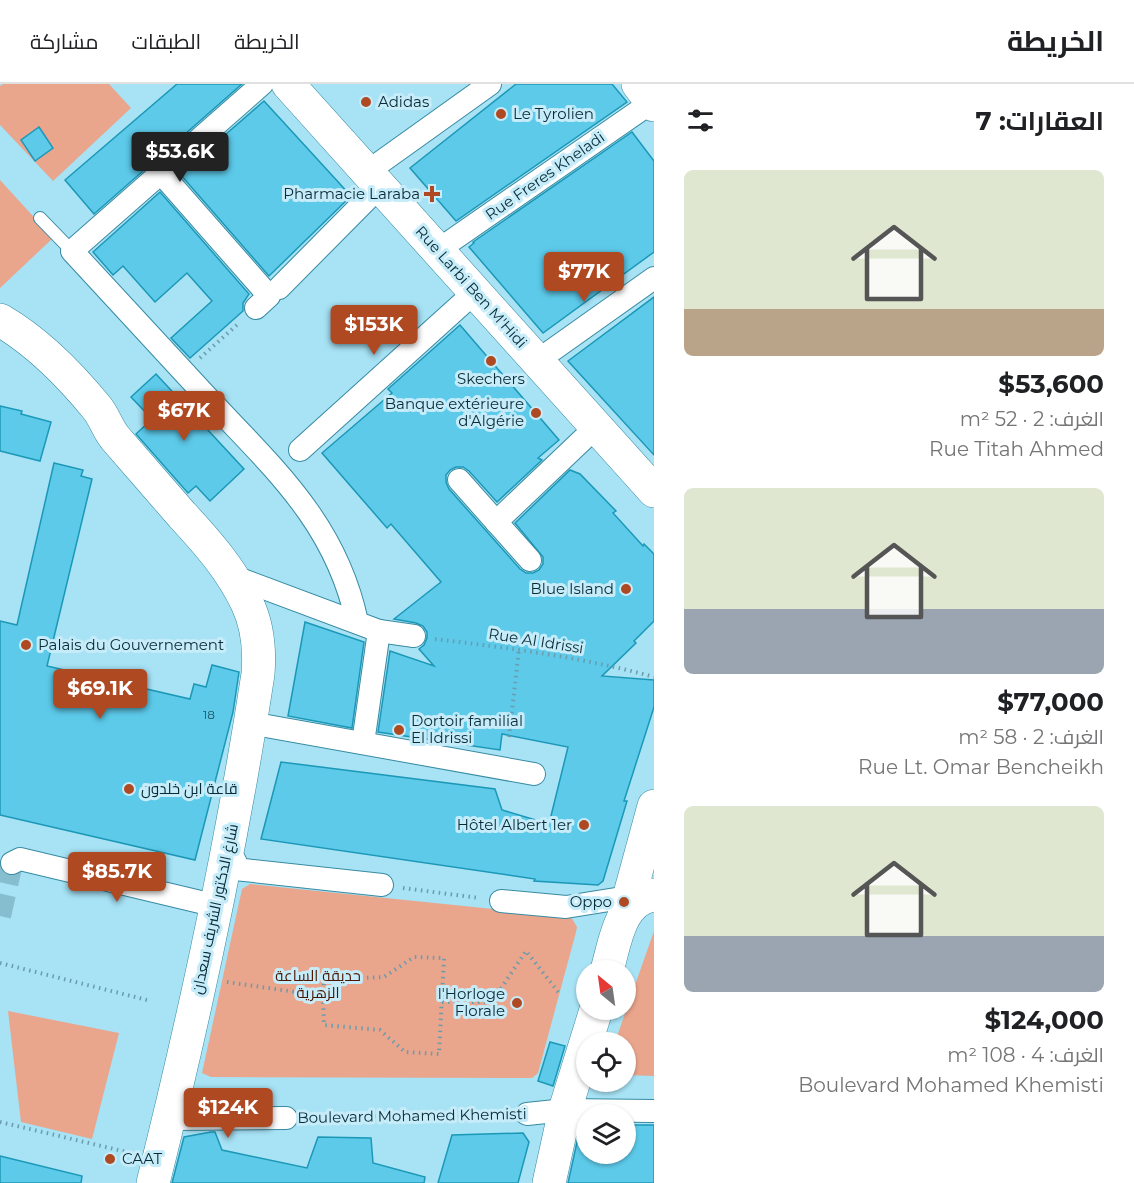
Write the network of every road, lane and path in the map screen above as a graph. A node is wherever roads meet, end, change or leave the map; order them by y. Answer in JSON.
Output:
{"nodes":[{"id":1,"x":262,"y":84,"type":"edge"},
{"id":2,"x":288,"y":84,"type":"edge"},
{"id":3,"x":490,"y":84,"type":"edge"},
{"id":4,"x":648,"y":97,"type":"edge"},
{"id":5,"x":160,"y":173,"type":"junction"},
{"id":6,"x":374,"y":179,"type":"junction"},
{"id":7,"x":40,"y":218,"type":"dead end"},
{"id":8,"x":438,"y":250,"type":"junction"},
{"id":9,"x":72,"y":251,"type":"junction"},
{"id":10,"x":654,"y":278,"type":"edge"},
{"id":11,"x":474,"y":292,"type":"junction"},
{"id":12,"x":268,"y":297,"type":"junction"},
{"id":13,"x":0,"y":320,"type":"edge"},
{"id":14,"x":0,"y":342,"type":"edge"},
{"id":15,"x":537,"y":361,"type":"junction"},
{"id":16,"x":184,"y":373,"type":"junction"},
{"id":17,"x":596,"y":426,"type":"junction"},
{"id":18,"x":109,"y":431,"type":"junction"},
{"id":19,"x":300,"y":450,"type":"dead end"},
{"id":20,"x":459,"y":480,"type":"dead end"},
{"id":21,"x":654,"y":491,"type":"edge"},
{"id":22,"x":496,"y":522,"type":"junction"},
{"id":23,"x":530,"y":560,"type":"dead end"},
{"id":24,"x":232,"y":576,"type":"junction"},
{"id":25,"x":357,"y":622,"type":"junction"},
{"id":26,"x":379,"y":631,"type":"junction"},
{"id":27,"x":414,"y":636,"type":"joint"},
{"id":28,"x":519,"y":649,"type":"junction"},
{"id":29,"x":654,"y":677,"type":"edge"},
{"id":30,"x":250,"y":723,"type":"junction"},
{"id":31,"x":509,"y":737,"type":"dead end"},
{"id":32,"x":363,"y":743,"type":"junction"},
{"id":33,"x":534,"y":774,"type":"dead end"},
{"id":34,"x":654,"y":806,"type":"edge"},
{"id":35,"x":228,"y":847,"type":"junction"},
{"id":36,"x":12,"y":863,"type":"dead end"},
{"id":37,"x":382,"y":885,"type":"joint"},
{"id":38,"x":501,"y":901,"type":"joint"},
{"id":39,"x":635,"y":903,"type":"edge"},
{"id":40,"x":217,"y":906,"type":"junction"},
{"id":41,"x":611,"y":960,"type":"edge"},
{"id":42,"x":0,"y":963,"type":"edge"},
{"id":43,"x":221,"y":981,"type":"dead end"},
{"id":44,"x":559,"y":993,"type":"dead end"},
{"id":45,"x":323,"y":996,"type":"junction"},
{"id":46,"x":147,"y":1000,"type":"dead end"},
{"id":47,"x":442,"y":1002,"type":"junction"},
{"id":48,"x":593,"y":1020,"type":"edge"},
{"id":49,"x":565,"y":1110,"type":"junction"},
{"id":50,"x":654,"y":1111,"type":"edge"},
{"id":51,"x":527,"y":1114,"type":"joint"},
{"id":52,"x":286,"y":1118,"type":"joint"},
{"id":53,"x":169,"y":1119,"type":"junction"},
{"id":54,"x":0,"y":1122,"type":"edge"},
{"id":55,"x":156,"y":1172,"type":"edge"},
{"id":56,"x":549,"y":1183,"type":"edge"}],
"edges":[{"from":1,"to":5,"type":"street"},
{"from":2,"to":6,"type":"main road","name":"Rue Larbi Ben M'Hidi"},
{"from":3,"to":6,"type":"street"},
{"from":4,"to":8,"type":"street","name":"Rue Freres Kheladi"},
{"from":5,"to":9,"type":"street"},
{"from":5,"to":12,"type":"street"},
{"from":6,"to":8,"type":"main road","name":"Rue Larbi Ben M'Hidi"},
{"from":6,"to":12,"type":"street"},
{"from":7,"to":9,"type":"lane"},
{"from":8,"to":11,"type":"main road","name":"Rue Larbi Ben M'Hidi"},
{"from":9,"to":16,"type":"street"},
{"from":10,"to":15,"type":"street"},
{"from":11,"to":15,"type":"main road","name":"Rue Larbi Ben M'Hidi"},
{"from":11,"to":19,"type":"street"},
{"from":12,"to":16,"type":"path"},
{"from":13,"to":18,"type":"main road"},
{"from":14,"to":18,"type":"main road"},
{"from":15,"to":17,"type":"main road","name":"Rue Larbi Ben M'Hidi"},
{"from":16,"to":25,"type":"street"},
{"from":17,"to":21,"type":"main road","name":"Rue Larbi Ben M'Hidi"},
{"from":17,"to":22,"type":"street"},
{"from":18,"to":24,"type":"main road","name":"شارغ الدكتور الشريف سعدان"},
{"from":20,"to":22,"type":"street"},
{"from":22,"to":23,"type":"street"},
{"from":24,"to":25,"type":"street"},
{"from":24,"to":30,"type":"main road","name":"شارغ الدكتور الشريف سعدان"},
{"from":25,"to":26,"type":"street"},
{"from":26,"to":27,"type":"street"},
{"from":26,"to":32,"type":"street"},
{"from":27,"to":28,"type":"path","name":"Rue Al Idrissi"},
{"from":28,"to":29,"type":"path","name":"Rue Al Idrissi"},
{"from":28,"to":31,"type":"path"},
{"from":30,"to":32,"type":"street"},
{"from":30,"to":35,"type":"main road","name":"شارغ الدكتور الشريف سعدان"},
{"from":32,"to":33,"type":"street"},
{"from":34,"to":39,"type":"main road"},
{"from":35,"to":37,"type":"street"},
{"from":35,"to":40,"type":"main road","name":"شارغ الدكتور الشريف سعدان"},
{"from":36,"to":40,"type":"street"},
{"from":37,"to":38,"type":"path"},
{"from":38,"to":39,"type":"street"},
{"from":39,"to":41,"type":"main road"},
{"from":40,"to":53,"type":"main road","name":"شارغ الدكتور الشريف سعدان"},
{"from":42,"to":46,"type":"path"},
{"from":43,"to":45,"type":"path"},
{"from":44,"to":47,"type":"path"},
{"from":45,"to":47,"type":"path"},
{"from":45,"to":47,"type":"path"},
{"from":48,"to":49,"type":"main road"},
{"from":49,"to":50,"type":"street","name":"Boulevard Mohamed Khemisti"},
{"from":49,"to":51,"type":"street","name":"Boulevard Mohamed Khemisti"},
{"from":49,"to":56,"type":"main road"},
{"from":51,"to":52,"type":"path","name":"Boulevard Mohamed Khemisti"},
{"from":52,"to":53,"type":"street","name":"Boulevard Mohamed Khemisti"},
{"from":53,"to":55,"type":"main road","name":"شارغ الدكتور الشريف سعدان"},
{"from":54,"to":55,"type":"path"}]}
